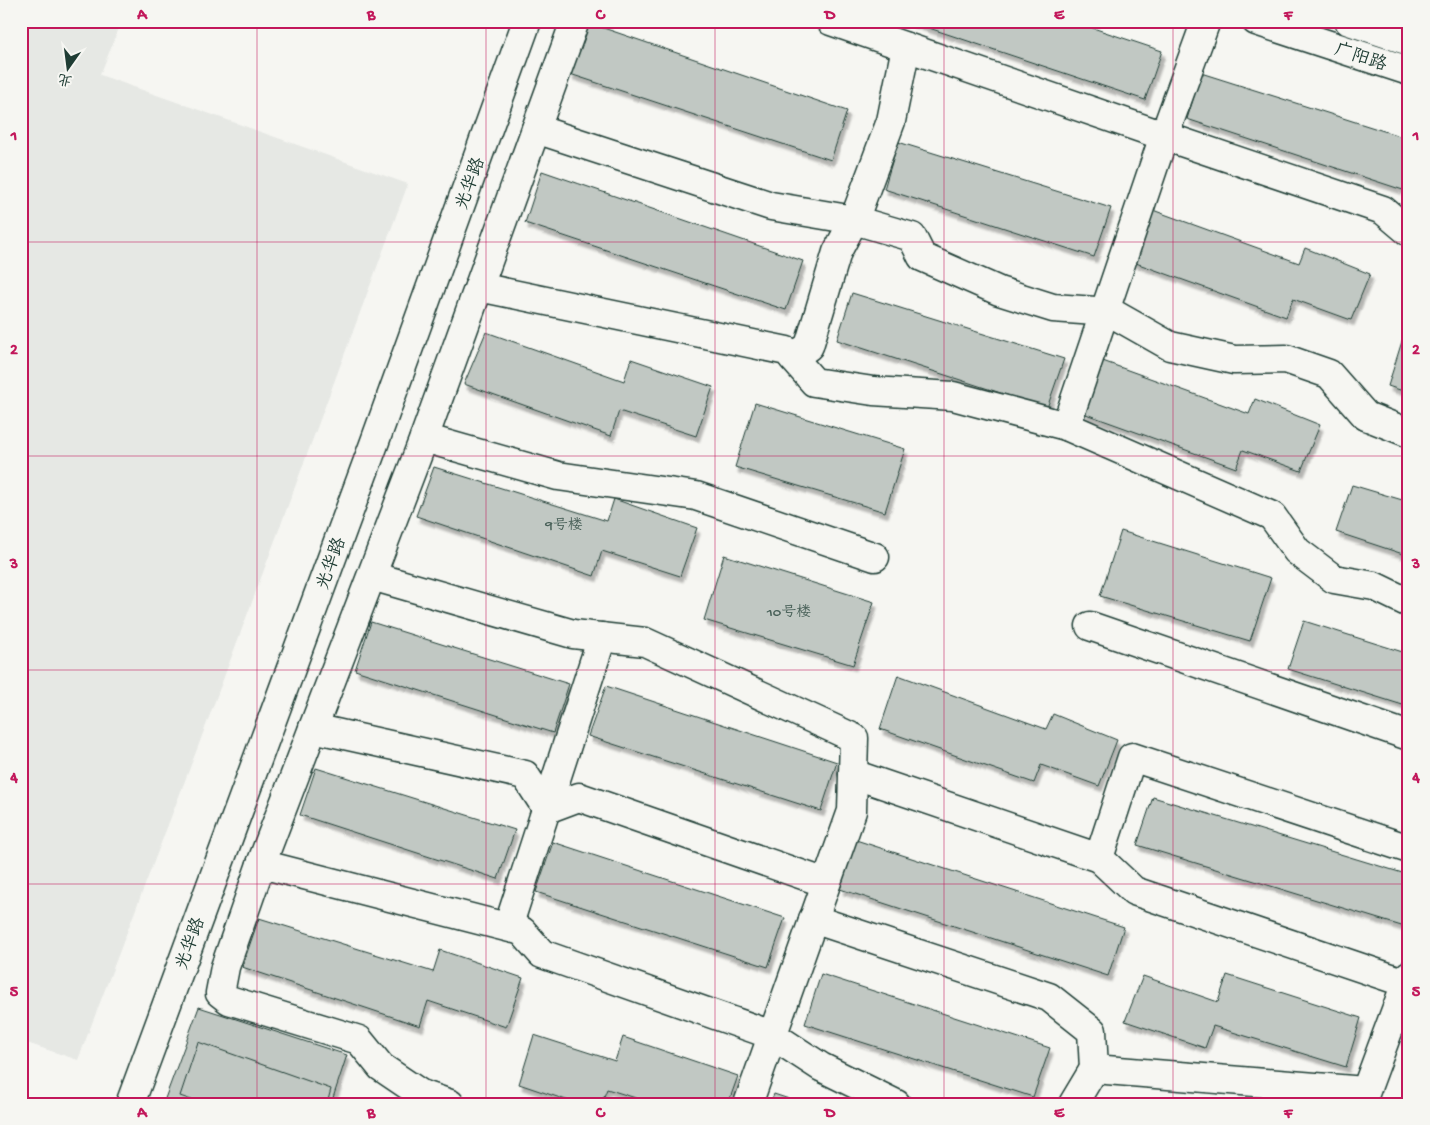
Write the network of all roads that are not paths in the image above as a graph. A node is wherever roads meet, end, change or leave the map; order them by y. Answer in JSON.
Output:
{"nodes":[{"id":1,"x":527,"y":21,"type":"edge"},
{"id":2,"x":575,"y":21,"type":"edge"},
{"id":3,"x":831,"y":21,"type":"edge"},
{"id":4,"x":1206,"y":21,"type":"edge"},
{"id":5,"x":1256,"y":21,"type":"edge"},
{"id":6,"x":1349,"y":21,"type":"edge"},
{"id":7,"x":1409,"y":41,"type":"edge"},
{"id":8,"x":906,"y":47,"type":"junction"},
{"id":9,"x":1409,"y":71,"type":"edge"},
{"id":10,"x":536,"y":129,"type":"junction"},
{"id":11,"x":1164,"y":136,"type":"junction"},
{"id":12,"x":854,"y":220,"type":"junction"},
{"id":13,"x":1409,"y":232,"type":"edge"},
{"id":14,"x":479,"y":287,"type":"junction"},
{"id":15,"x":1105,"y":311,"type":"junction"},
{"id":16,"x":793,"y":358,"type":"junction"},
{"id":17,"x":1066,"y":426,"type":"junction"},
{"id":18,"x":1409,"y":433,"type":"edge"},
{"id":19,"x":424,"y":438,"type":"junction"},
{"id":20,"x":875,"y":558,"type":"dead end"},
{"id":21,"x":372,"y":576,"type":"junction"},
{"id":22,"x":1409,"y":603,"type":"edge"},
{"id":23,"x":1090,"y":626,"type":"dead end"},
{"id":24,"x":602,"y":637,"type":"junction"},
{"id":25,"x":313,"y":728,"type":"junction"},
{"id":26,"x":1409,"y":736,"type":"edge"},
{"id":27,"x":853,"y":774,"type":"junction"},
{"id":28,"x":547,"y":809,"type":"junction"},
{"id":29,"x":1409,"y":849,"type":"edge"},
{"id":30,"x":1099,"y":858,"type":"junction"},
{"id":31,"x":261,"y":864,"type":"junction"},
{"id":32,"x":826,"y":882,"type":"junction"},
{"id":33,"x":814,"y":919,"type":"junction"},
{"id":34,"x":508,"y":927,"type":"junction"},
{"id":35,"x":1407,"y":979,"type":"edge"},
{"id":36,"x":772,"y":1035,"type":"junction"},
{"id":37,"x":1094,"y":1069,"type":"junction"},
{"id":38,"x":1363,"y":1098,"type":"edge"},
{"id":39,"x":130,"y":1104,"type":"edge"},
{"id":40,"x":450,"y":1104,"type":"edge"},
{"id":41,"x":748,"y":1104,"type":"edge"},
{"id":42,"x":896,"y":1104,"type":"edge"},
{"id":43,"x":1073,"y":1104,"type":"edge"}],
"edges":[{"from":1,"to":39,"type":"street","name":"光华路"},
{"from":2,"to":10,"type":"street"},
{"from":3,"to":8,"type":"street"},
{"from":4,"to":11,"type":"street"},
{"from":5,"to":9,"type":"street","name":"广阳路"},
{"from":6,"to":7,"type":"street","name":"广阳路"},
{"from":8,"to":11,"type":"street"},
{"from":8,"to":12,"type":"street"},
{"from":10,"to":12,"type":"street"},
{"from":10,"to":14,"type":"street"},
{"from":11,"to":13,"type":"street"},
{"from":11,"to":15,"type":"street"},
{"from":12,"to":15,"type":"street"},
{"from":12,"to":16,"type":"street"},
{"from":14,"to":16,"type":"street"},
{"from":14,"to":19,"type":"street"},
{"from":15,"to":17,"type":"street"},
{"from":15,"to":18,"type":"street"},
{"from":16,"to":17,"type":"street"},
{"from":17,"to":22,"type":"street"},
{"from":19,"to":20,"type":"street"},
{"from":19,"to":21,"type":"street"},
{"from":21,"to":24,"type":"street"},
{"from":21,"to":25,"type":"street"},
{"from":23,"to":26,"type":"street"},
{"from":24,"to":27,"type":"street"},
{"from":24,"to":28,"type":"street"},
{"from":25,"to":28,"type":"street"},
{"from":25,"to":31,"type":"street"},
{"from":27,"to":30,"type":"street"},
{"from":27,"to":32,"type":"street"},
{"from":28,"to":32,"type":"street"},
{"from":28,"to":34,"type":"street"},
{"from":29,"to":30,"type":"street"},
{"from":30,"to":35,"type":"street"},
{"from":31,"to":34,"type":"street"},
{"from":31,"to":40,"type":"street"},
{"from":32,"to":33,"type":"street"},
{"from":33,"to":36,"type":"street"},
{"from":33,"to":37,"type":"street"},
{"from":34,"to":36,"type":"street"},
{"from":35,"to":38,"type":"street"},
{"from":36,"to":41,"type":"street"},
{"from":36,"to":42,"type":"street"},
{"from":37,"to":38,"type":"street"},
{"from":37,"to":43,"type":"street"}]}
